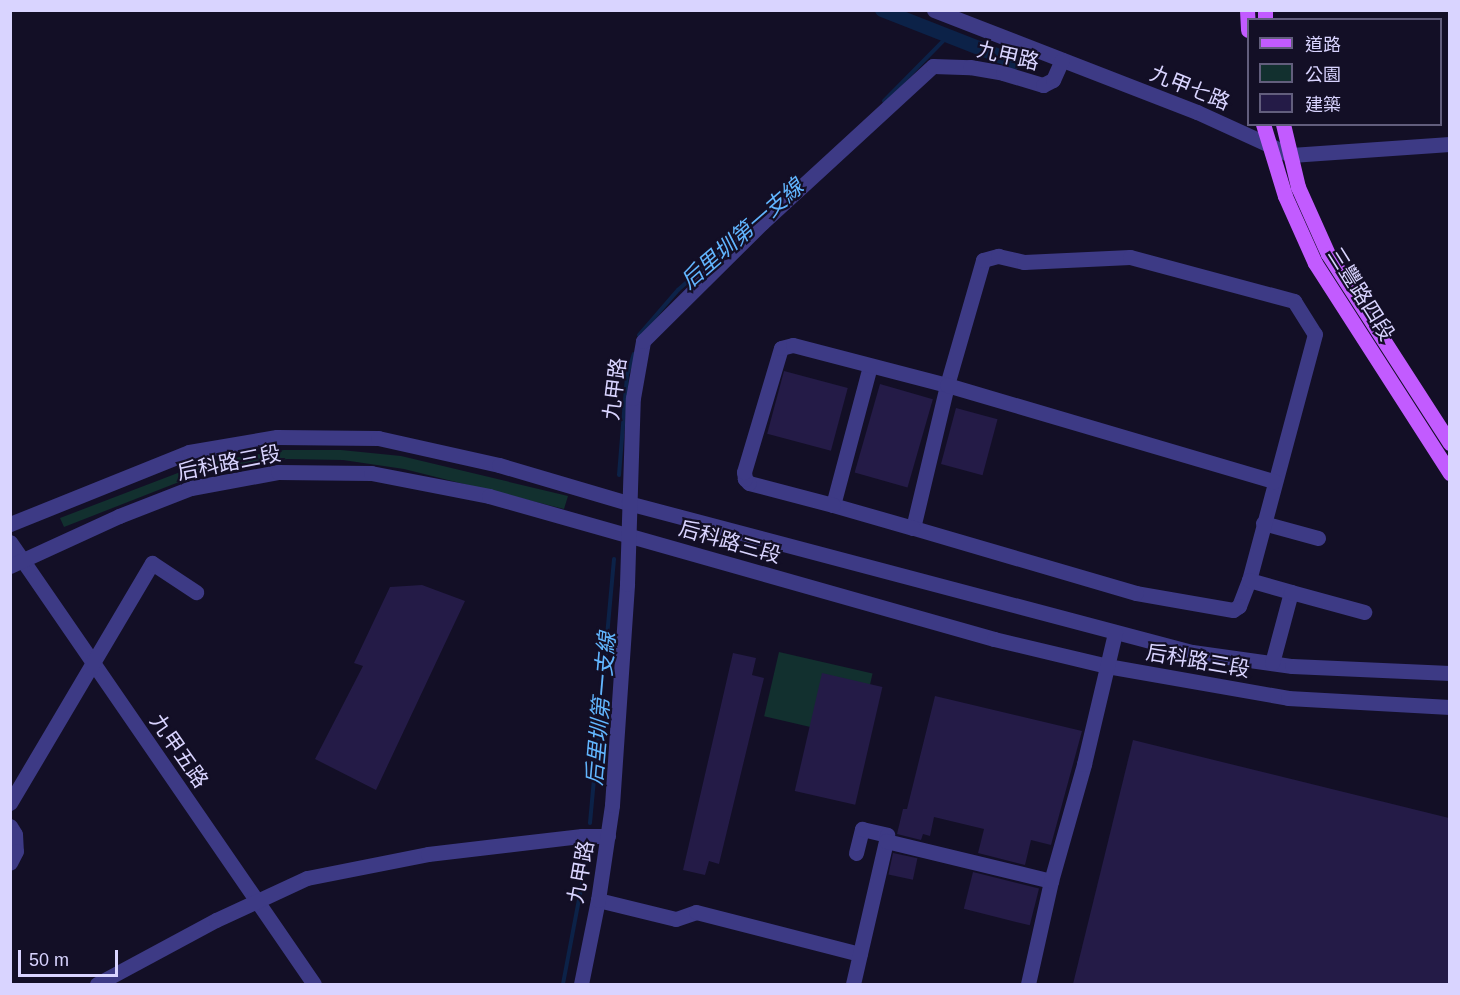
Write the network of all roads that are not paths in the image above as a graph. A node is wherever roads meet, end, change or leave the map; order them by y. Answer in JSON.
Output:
{"nodes":[{"id":1,"x":934,"y":10,"type":"edge"},
{"id":2,"x":953,"y":15,"type":"edge"},
{"id":3,"x":1062,"y":60,"type":"junction"},
{"id":4,"x":1263,"y":126,"type":"edge"},
{"id":5,"x":1284,"y":126,"type":"edge"},
{"id":6,"x":1267,"y":143,"type":"junction"},
{"id":7,"x":1449,"y":144,"type":"edge"},
{"id":8,"x":1291,"y":155,"type":"junction"},
{"id":9,"x":870,"y":366,"type":"junction"},
{"id":10,"x":946,"y":385,"type":"junction"},
{"id":11,"x":1449,"y":443,"type":"edge"},
{"id":12,"x":1449,"y":473,"type":"edge"},
{"id":13,"x":1274,"y":481,"type":"junction"},
{"id":14,"x":628,"y":503,"type":"junction"},
{"id":15,"x":833,"y":505,"type":"junction"},
{"id":16,"x":1263,"y":523,"type":"junction"},
{"id":17,"x":10,"y":524,"type":"edge"},
{"id":18,"x":913,"y":528,"type":"junction"},
{"id":19,"x":628,"y":536,"type":"junction"},
{"id":20,"x":1318,"y":538,"type":"dead end"},
{"id":21,"x":10,"y":542,"type":"edge"},
{"id":22,"x":16,"y":564,"type":"edge"},
{"id":23,"x":1249,"y":580,"type":"junction"},
{"id":24,"x":196,"y":592,"type":"dead end"},
{"id":25,"x":1291,"y":592,"type":"junction"},
{"id":26,"x":1364,"y":612,"type":"dead end"},
{"id":27,"x":1115,"y":633,"type":"junction"},
{"id":28,"x":1272,"y":663,"type":"junction"},
{"id":29,"x":93,"y":664,"type":"junction"},
{"id":30,"x":1107,"y":666,"type":"junction"},
{"id":31,"x":1449,"y":673,"type":"edge"},
{"id":32,"x":1449,"y":706,"type":"edge"},
{"id":33,"x":10,"y":803,"type":"edge"},
{"id":34,"x":10,"y":826,"type":"edge"},
{"id":35,"x":609,"y":836,"type":"junction"},
{"id":36,"x":886,"y":841,"type":"junction"},
{"id":37,"x":856,"y":853,"type":"dead end"},
{"id":38,"x":10,"y":863,"type":"edge"},
{"id":39,"x":1051,"y":881,"type":"junction"},
{"id":40,"x":598,"y":900,"type":"junction"},
{"id":41,"x":259,"y":901,"type":"junction"},
{"id":42,"x":860,"y":954,"type":"junction"},
{"id":43,"x":98,"y":984,"type":"edge"},
{"id":44,"x":314,"y":984,"type":"edge"},
{"id":45,"x":581,"y":984,"type":"edge"},
{"id":46,"x":853,"y":984,"type":"edge"},
{"id":47,"x":1028,"y":984,"type":"edge"}],
"edges":[{"from":1,"to":2,"type":"street","name":"九甲七路"},
{"from":2,"to":3,"type":"street","name":"九甲七路"},
{"from":3,"to":6,"type":"street","name":"九甲七路"},
{"from":3,"to":14,"type":"street","name":"九甲路"},
{"from":4,"to":6,"type":"main road","name":"三豐路四段"},
{"from":5,"to":8,"type":"main road","name":"三豐路四段"},
{"from":6,"to":8,"type":"street","name":"九甲七路"},
{"from":6,"to":12,"type":"main road","name":"三豐路四段"},
{"from":7,"to":8,"type":"street"},
{"from":8,"to":11,"type":"main road","name":"三豐路四段"},
{"from":9,"to":10,"type":"street"},
{"from":9,"to":15,"type":"street"},
{"from":9,"to":15,"type":"street"},
{"from":10,"to":13,"type":"street"},
{"from":10,"to":13,"type":"street"},
{"from":10,"to":18,"type":"street"},
{"from":13,"to":16,"type":"street"},
{"from":14,"to":17,"type":"street","name":"后科路三段"},
{"from":14,"to":19,"type":"street","name":"九甲路"},
{"from":14,"to":27,"type":"street","name":"后科路三段"},
{"from":15,"to":18,"type":"street"},
{"from":16,"to":20,"type":"street"},
{"from":16,"to":23,"type":"street"},
{"from":18,"to":23,"type":"street"},
{"from":19,"to":22,"type":"street","name":"后科路三段"},
{"from":19,"to":30,"type":"street","name":"后科路三段"},
{"from":19,"to":35,"type":"street","name":"九甲路"},
{"from":21,"to":22,"type":"street","name":"九甲五路"},
{"from":22,"to":29,"type":"street","name":"九甲五路"},
{"from":23,"to":25,"type":"street"},
{"from":24,"to":29,"type":"street"},
{"from":25,"to":26,"type":"street"},
{"from":25,"to":28,"type":"street"},
{"from":27,"to":28,"type":"street","name":"后科路三段"},
{"from":27,"to":30,"type":"street"},
{"from":28,"to":31,"type":"street","name":"后科路三段"},
{"from":29,"to":33,"type":"street"},
{"from":29,"to":41,"type":"street","name":"九甲五路"},
{"from":30,"to":32,"type":"street","name":"后科路三段"},
{"from":30,"to":39,"type":"street"},
{"from":34,"to":38,"type":"street"},
{"from":35,"to":40,"type":"street","name":"九甲路"},
{"from":35,"to":41,"type":"street"},
{"from":36,"to":37,"type":"street"},
{"from":36,"to":39,"type":"street"},
{"from":36,"to":42,"type":"street"},
{"from":39,"to":47,"type":"street"},
{"from":40,"to":42,"type":"street"},
{"from":40,"to":45,"type":"street","name":"九甲路"},
{"from":41,"to":43,"type":"street"},
{"from":41,"to":44,"type":"street","name":"九甲五路"},
{"from":42,"to":46,"type":"street"}]}
